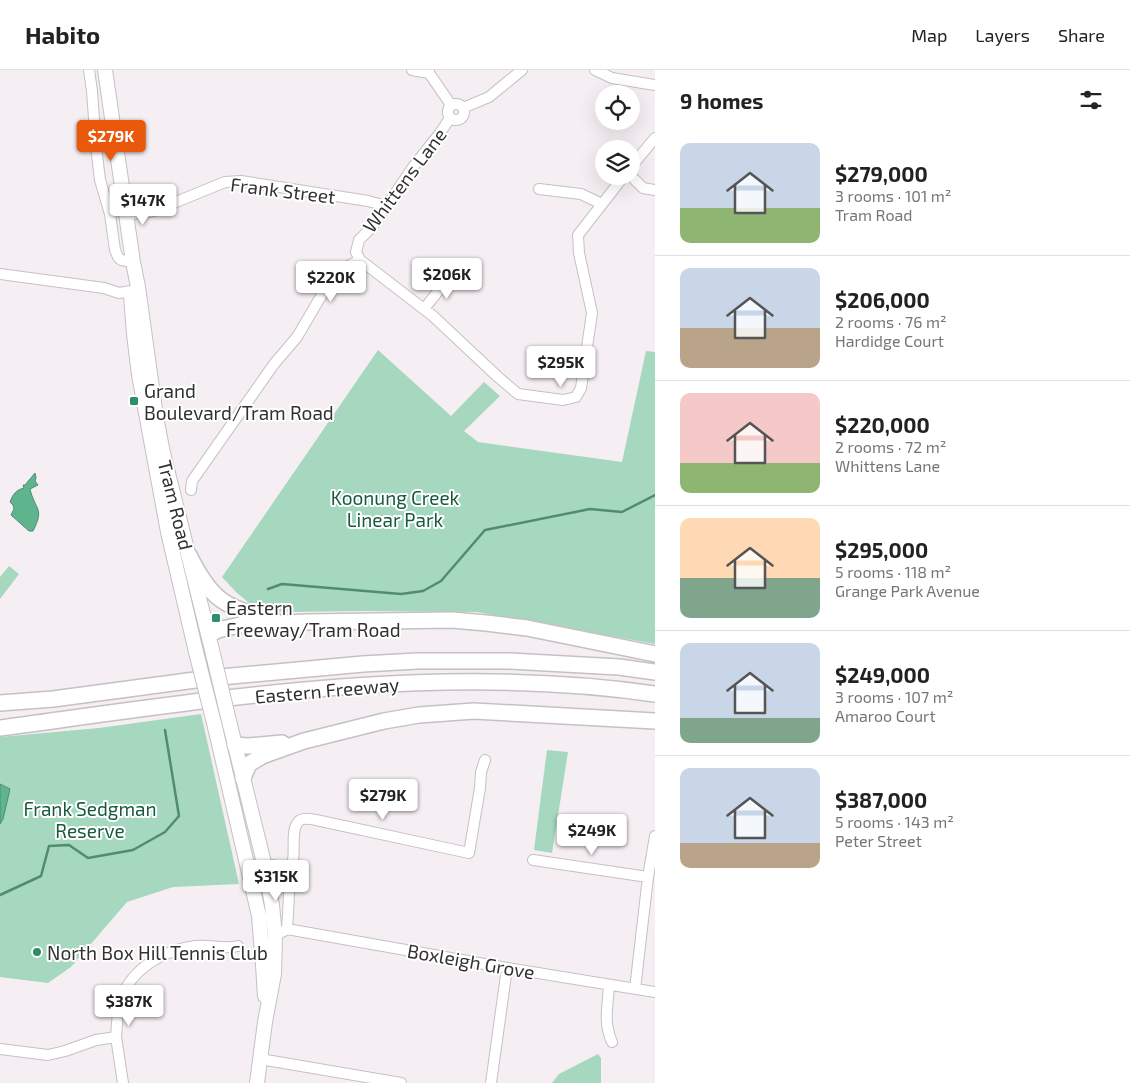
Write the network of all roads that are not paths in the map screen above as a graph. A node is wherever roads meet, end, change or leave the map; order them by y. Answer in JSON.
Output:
{"nodes":[{"id":1,"x":88,"y":70,"type":"edge"},
{"id":2,"x":105,"y":70,"type":"edge"},
{"id":3,"x":412,"y":70,"type":"edge"},
{"id":4,"x":522,"y":70,"type":"edge"},
{"id":5,"x":595,"y":70,"type":"edge"},
{"id":6,"x":429,"y":71,"type":"edge"},
{"id":7,"x":655,"y":85,"type":"edge"},
{"id":8,"x":451,"y":105,"type":"junction"},
{"id":9,"x":463,"y":108,"type":"junction"},
{"id":10,"x":450,"y":118,"type":"junction"},
{"id":11,"x":655,"y":138,"type":"edge"},
{"id":12,"x":640,"y":156,"type":"edge"},
{"id":13,"x":617,"y":185,"type":"edge"},
{"id":14,"x":640,"y":185,"type":"edge"},
{"id":15,"x":539,"y":189,"type":"dead end"},
{"id":16,"x":655,"y":190,"type":"edge"},
{"id":17,"x":602,"y":204,"type":"junction"},
{"id":18,"x":386,"y":206,"type":"junction"},
{"id":19,"x":127,"y":218,"type":"junction"},
{"id":20,"x":360,"y":260,"type":"junction"},
{"id":21,"x":133,"y":262,"type":"junction"},
{"id":22,"x":0,"y":274,"type":"edge"},
{"id":23,"x":451,"y":275,"type":"dead end"},
{"id":24,"x":134,"y":287,"type":"junction"},
{"id":25,"x":424,"y":309,"type":"junction"},
{"id":26,"x":143,"y":370,"type":"junction"},
{"id":27,"x":189,"y":482,"type":"dead end"},
{"id":28,"x":189,"y":555,"type":"junction"},
{"id":29,"x":307,"y":622,"type":"junction"},
{"id":30,"x":209,"y":635,"type":"junction"},
{"id":31,"x":196,"y":652,"type":"junction"},
{"id":32,"x":655,"y":654,"type":"edge"},
{"id":33,"x":655,"y":672,"type":"edge"},
{"id":34,"x":655,"y":694,"type":"edge"},
{"id":35,"x":0,"y":703,"type":"edge"},
{"id":36,"x":655,"y":722,"type":"edge"},
{"id":37,"x":214,"y":727,"type":"junction"},
{"id":38,"x":0,"y":728,"type":"edge"},
{"id":39,"x":304,"y":741,"type":"junction"},
{"id":40,"x":235,"y":745,"type":"junction"},
{"id":41,"x":485,"y":760,"type":"dead end"},
{"id":42,"x":243,"y":778,"type":"junction"},
{"id":43,"x":655,"y":836,"type":"edge"},
{"id":44,"x":293,"y":845,"type":"junction"},
{"id":45,"x":533,"y":860,"type":"dead end"},
{"id":46,"x":281,"y":866,"type":"junction"},
{"id":47,"x":265,"y":867,"type":"junction"},
{"id":48,"x":288,"y":874,"type":"junction"},
{"id":49,"x":648,"y":877,"type":"junction"},
{"id":50,"x":259,"y":922,"type":"junction"},
{"id":51,"x":281,"y":933,"type":"junction"},
{"id":52,"x":238,"y":946,"type":"dead end"},
{"id":53,"x":507,"y":968,"type":"junction"},
{"id":54,"x":609,"y":985,"type":"junction"},
{"id":55,"x":635,"y":989,"type":"junction"},
{"id":56,"x":655,"y":992,"type":"edge"},
{"id":57,"x":265,"y":1022,"type":"junction"},
{"id":58,"x":116,"y":1038,"type":"junction"},
{"id":59,"x":612,"y":1042,"type":"dead end"},
{"id":60,"x":0,"y":1049,"type":"edge"},
{"id":61,"x":260,"y":1058,"type":"junction"},
{"id":62,"x":123,"y":1083,"type":"edge"},
{"id":63,"x":257,"y":1083,"type":"edge"},
{"id":64,"x":401,"y":1083,"type":"edge"},
{"id":65,"x":491,"y":1083,"type":"edge"}],
"edges":[{"from":1,"to":21,"type":"street"},
{"from":2,"to":19,"type":"main road","name":"Tram Road"},
{"from":3,"to":6,"type":"street"},
{"from":4,"to":9,"type":"street"},
{"from":5,"to":7,"type":"street"},
{"from":6,"to":8,"type":"street"},
{"from":8,"to":9,"type":"street"},
{"from":8,"to":10,"type":"street"},
{"from":9,"to":10,"type":"street"},
{"from":10,"to":18,"type":"street","name":"Whittens Lane"},
{"from":11,"to":12,"type":"street"},
{"from":13,"to":17,"type":"street"},
{"from":14,"to":16,"type":"street"},
{"from":15,"to":17,"type":"street"},
{"from":17,"to":25,"type":"street"},
{"from":18,"to":19,"type":"street","name":"Frank Street"},
{"from":18,"to":20,"type":"street","name":"Whittens Lane"},
{"from":19,"to":21,"type":"main road","name":"Tram Road"},
{"from":20,"to":25,"type":"street"},
{"from":20,"to":27,"type":"street"},
{"from":21,"to":24,"type":"main road","name":"Tram Road"},
{"from":22,"to":24,"type":"street"},
{"from":23,"to":25,"type":"street"},
{"from":24,"to":26,"type":"main road","name":"Tram Road"},
{"from":26,"to":28,"type":"main road","name":"Tram Road"},
{"from":26,"to":31,"type":"main road","name":"Tram Road"},
{"from":28,"to":29,"type":"highway"},
{"from":28,"to":30,"type":"main road","name":"Tram Road"},
{"from":29,"to":30,"type":"highway"},
{"from":29,"to":32,"type":"highway"},
{"from":30,"to":31,"type":"main road"},
{"from":30,"to":40,"type":"main road","name":"Tram Road","bridge":true},
{"from":31,"to":37,"type":"main road","name":"Tram Road","bridge":true},
{"from":33,"to":35,"type":"highway","name":"Eastern Freeway"},
{"from":34,"to":38,"type":"highway","name":"Eastern Freeway"},
{"from":36,"to":39,"type":"highway"},
{"from":37,"to":40,"type":"main road"},
{"from":37,"to":50,"type":"main road","name":"Tram Road"},
{"from":39,"to":40,"type":"highway"},
{"from":39,"to":42,"type":"highway"},
{"from":40,"to":42,"type":"main road","name":"Tram Road"},
{"from":41,"to":44,"type":"street"},
{"from":42,"to":47,"type":"main road","name":"Tram Road"},
{"from":43,"to":49,"type":"street"},
{"from":44,"to":46,"type":"street"},
{"from":44,"to":48,"type":"street"},
{"from":45,"to":49,"type":"street"},
{"from":46,"to":47,"type":"street"},
{"from":46,"to":48,"type":"street"},
{"from":47,"to":50,"type":"main road"},
{"from":47,"to":51,"type":"main road","name":"Tram Road"},
{"from":48,"to":51,"type":"street"},
{"from":49,"to":55,"type":"street"},
{"from":50,"to":51,"type":"main road"},
{"from":50,"to":57,"type":"main road"},
{"from":51,"to":53,"type":"street","name":"Boxleigh Grove"},
{"from":51,"to":57,"type":"main road","name":"Tram Road"},
{"from":52,"to":58,"type":"street"},
{"from":53,"to":54,"type":"street","name":"Boxleigh Grove"},
{"from":53,"to":65,"type":"street"},
{"from":54,"to":55,"type":"street","name":"Boxleigh Grove"},
{"from":54,"to":59,"type":"street"},
{"from":55,"to":56,"type":"street","name":"Boxleigh Grove"},
{"from":57,"to":61,"type":"main road"},
{"from":58,"to":60,"type":"street"},
{"from":58,"to":62,"type":"street"},
{"from":61,"to":63,"type":"main road"},
{"from":61,"to":64,"type":"street"}]}
